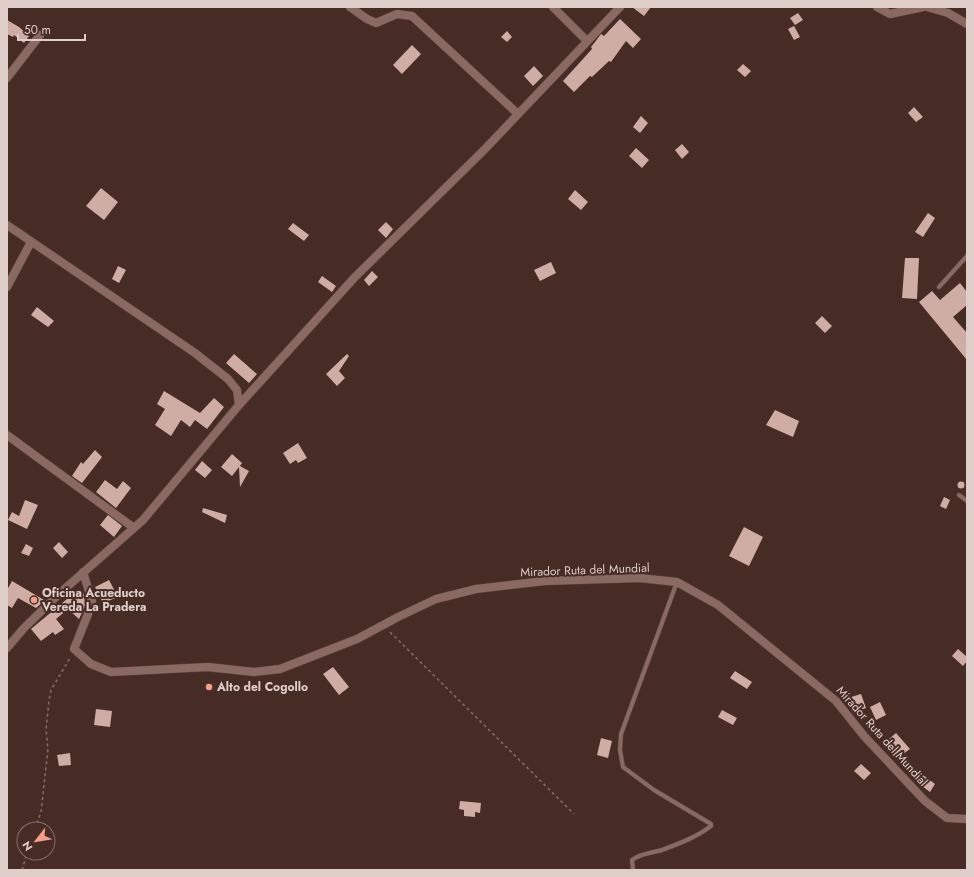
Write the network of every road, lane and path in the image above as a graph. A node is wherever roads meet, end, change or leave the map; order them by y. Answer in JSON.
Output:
{"nodes":[{"id":1,"x":350,"y":7,"type":"edge"},
{"id":2,"x":553,"y":7,"type":"edge"},
{"id":3,"x":620,"y":7,"type":"edge"},
{"id":4,"x":877,"y":7,"type":"edge"},
{"id":5,"x":923,"y":7,"type":"edge"},
{"id":6,"x":927,"y":7,"type":"edge"},
{"id":7,"x":967,"y":24,"type":"edge"},
{"id":8,"x":40,"y":35,"type":"dead end"},
{"id":9,"x":587,"y":41,"type":"junction"},
{"id":10,"x":7,"y":78,"type":"edge"},
{"id":11,"x":518,"y":114,"type":"junction"},
{"id":12,"x":7,"y":225,"type":"edge"},
{"id":13,"x":31,"y":242,"type":"junction"},
{"id":14,"x":967,"y":256,"type":"edge"},
{"id":15,"x":7,"y":287,"type":"edge"},
{"id":16,"x":939,"y":287,"type":"dead end"},
{"id":17,"x":239,"y":405,"type":"junction"},
{"id":18,"x":7,"y":435,"type":"edge"},
{"id":19,"x":959,"y":495,"type":"dead end"},
{"id":20,"x":967,"y":501,"type":"edge"},
{"id":21,"x":134,"y":528,"type":"junction"},
{"id":22,"x":83,"y":572,"type":"junction"},
{"id":23,"x":677,"y":582,"type":"junction"},
{"id":24,"x":383,"y":625,"type":"junction"},
{"id":25,"x":7,"y":648,"type":"edge"},
{"id":26,"x":74,"y":649,"type":"junction"},
{"id":27,"x":574,"y":814,"type":"dead end"},
{"id":28,"x":967,"y":819,"type":"edge"},
{"id":29,"x":38,"y":821,"type":"edge"},
{"id":30,"x":633,"y":870,"type":"edge"}],
"edges":[{"from":1,"to":11,"type":"street"},
{"from":2,"to":9,"type":"street"},
{"from":3,"to":9,"type":"street"},
{"from":4,"to":5,"type":"street"},
{"from":6,"to":7,"type":"street"},
{"from":8,"to":10,"type":"street"},
{"from":9,"to":11,"type":"street"},
{"from":11,"to":17,"type":"street"},
{"from":12,"to":13,"type":"street"},
{"from":13,"to":15,"type":"street"},
{"from":13,"to":17,"type":"street"},
{"from":14,"to":16,"type":"lane"},
{"from":17,"to":21,"type":"street"},
{"from":18,"to":21,"type":"street"},
{"from":19,"to":20,"type":"lane"},
{"from":21,"to":22,"type":"street"},
{"from":22,"to":25,"type":"street"},
{"from":22,"to":26,"type":"street"},
{"from":23,"to":24,"type":"street","name":"Mirador Ruta del Mundial"},
{"from":23,"to":28,"type":"street","name":"Mirador Ruta del Mundial"},
{"from":23,"to":30,"type":"lane"},
{"from":24,"to":26,"type":"street","name":"Mirador Ruta del Mundial"},
{"from":24,"to":27,"type":"path"},
{"from":26,"to":29,"type":"path"}]}
